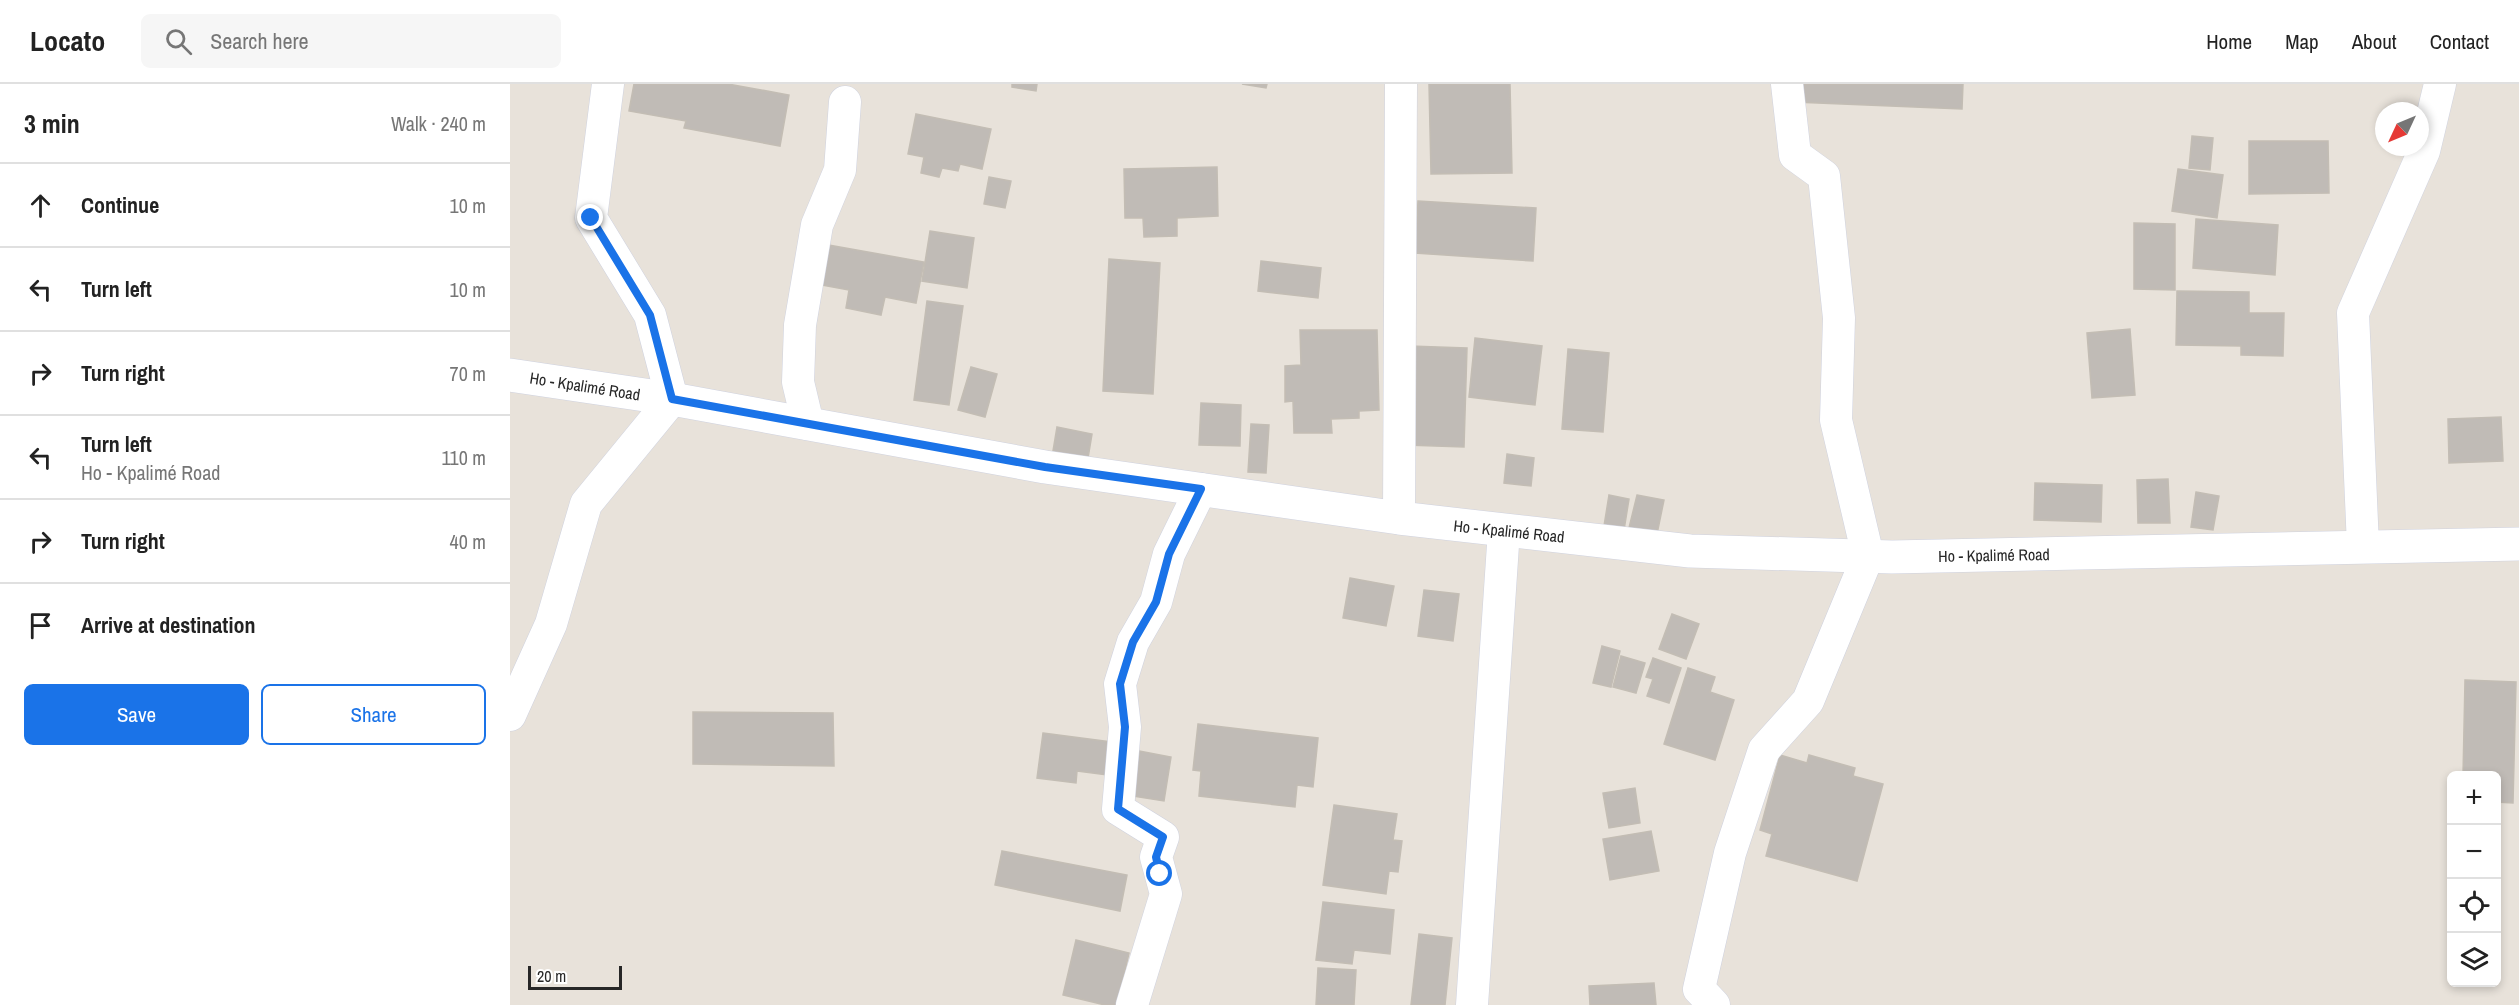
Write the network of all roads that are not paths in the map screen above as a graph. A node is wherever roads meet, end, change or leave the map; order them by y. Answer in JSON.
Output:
{"nodes":[{"id":1,"x":609,"y":84,"type":"edge"},
{"id":2,"x":1401,"y":84,"type":"edge"},
{"id":3,"x":1787,"y":84,"type":"edge"},
{"id":4,"x":2440,"y":84,"type":"edge"},
{"id":5,"x":845,"y":102,"type":"dead end"},
{"id":6,"x":510,"y":375,"type":"edge"},
{"id":7,"x":672,"y":399,"type":"junction"},
{"id":8,"x":808,"y":424,"type":"junction"},
{"id":9,"x":1201,"y":489,"type":"junction"},
{"id":10,"x":1399,"y":518,"type":"junction"},
{"id":11,"x":1504,"y":530,"type":"junction"},
{"id":12,"x":2519,"y":544,"type":"edge"},
{"id":13,"x":2363,"y":546,"type":"junction"},
{"id":14,"x":1868,"y":556,"type":"junction"},
{"id":15,"x":510,"y":715,"type":"edge"},
{"id":16,"x":1131,"y":1005,"type":"edge"},
{"id":17,"x":1473,"y":1005,"type":"edge"},
{"id":18,"x":1714,"y":1005,"type":"edge"}],
"edges":[{"from":1,"to":7,"type":"street"},
{"from":2,"to":10,"type":"street"},
{"from":3,"to":14,"type":"street"},
{"from":4,"to":13,"type":"street"},
{"from":5,"to":8,"type":"street"},
{"from":6,"to":7,"type":"main road","name":"Ho - Kpalimé Road"},
{"from":7,"to":8,"type":"main road","name":"Ho - Kpalimé Road"},
{"from":7,"to":15,"type":"street"},
{"from":8,"to":9,"type":"main road","name":"Ho - Kpalimé Road"},
{"from":9,"to":10,"type":"main road","name":"Ho - Kpalimé Road"},
{"from":9,"to":16,"type":"street"},
{"from":10,"to":11,"type":"main road","name":"Ho - Kpalimé Road"},
{"from":11,"to":14,"type":"main road","name":"Ho - Kpalimé Road"},
{"from":11,"to":17,"type":"street"},
{"from":12,"to":13,"type":"main road","name":"Ho - Kpalimé Road"},
{"from":13,"to":14,"type":"main road","name":"Ho - Kpalimé Road"},
{"from":14,"to":18,"type":"street"}]}
